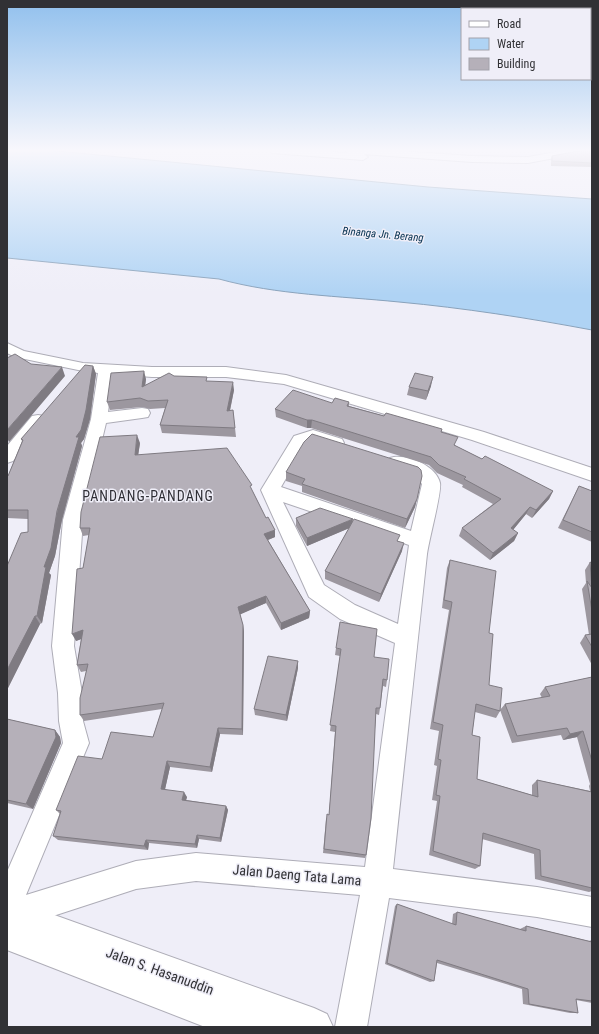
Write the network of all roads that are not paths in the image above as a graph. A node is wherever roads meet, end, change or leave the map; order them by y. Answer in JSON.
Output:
{"nodes":[{"id":1,"x":7,"y":347,"type":"edge"},
{"id":2,"x":106,"y":369,"type":"junction"},
{"id":3,"x":50,"y":407,"type":"edge"},
{"id":4,"x":142,"y":413,"type":"dead end"},
{"id":5,"x":99,"y":419,"type":"junction"},
{"id":6,"x":355,"y":449,"type":"edge"},
{"id":7,"x":376,"y":455,"type":"edge"},
{"id":8,"x":7,"y":457,"type":"edge"},
{"id":9,"x":592,"y":474,"type":"edge"},
{"id":10,"x":270,"y":490,"type":"junction"},
{"id":11,"x":419,"y":541,"type":"junction"},
{"id":12,"x":407,"y":638,"type":"junction"},
{"id":13,"x":377,"y":882,"type":"junction"},
{"id":14,"x":592,"y":912,"type":"edge"},
{"id":15,"x":7,"y":917,"type":"edge"},
{"id":16,"x":253,"y":1027,"type":"edge"},
{"id":17,"x":314,"y":1027,"type":"edge"},
{"id":18,"x":351,"y":1027,"type":"edge"}],
"edges":[{"from":1,"to":2,"type":"street"},
{"from":2,"to":5,"type":"street"},
{"from":2,"to":9,"type":"street"},
{"from":3,"to":8,"type":"street"},
{"from":4,"to":5,"type":"street"},
{"from":5,"to":15,"type":"street"},
{"from":6,"to":10,"type":"street"},
{"from":7,"to":11,"type":"street"},
{"from":10,"to":11,"type":"street"},
{"from":10,"to":12,"type":"street"},
{"from":11,"to":12,"type":"street"},
{"from":12,"to":13,"type":"street"},
{"from":13,"to":14,"type":"street","name":"Jalan Daeng Tata Lama"},
{"from":13,"to":15,"type":"street","name":"Jalan Daeng Tata Lama"},
{"from":13,"to":18,"type":"street"},
{"from":15,"to":16,"type":"highway","name":"Jalan S. Hasanuddin"},
{"from":15,"to":17,"type":"highway","name":"Jalan S. Hasanuddin"}]}
